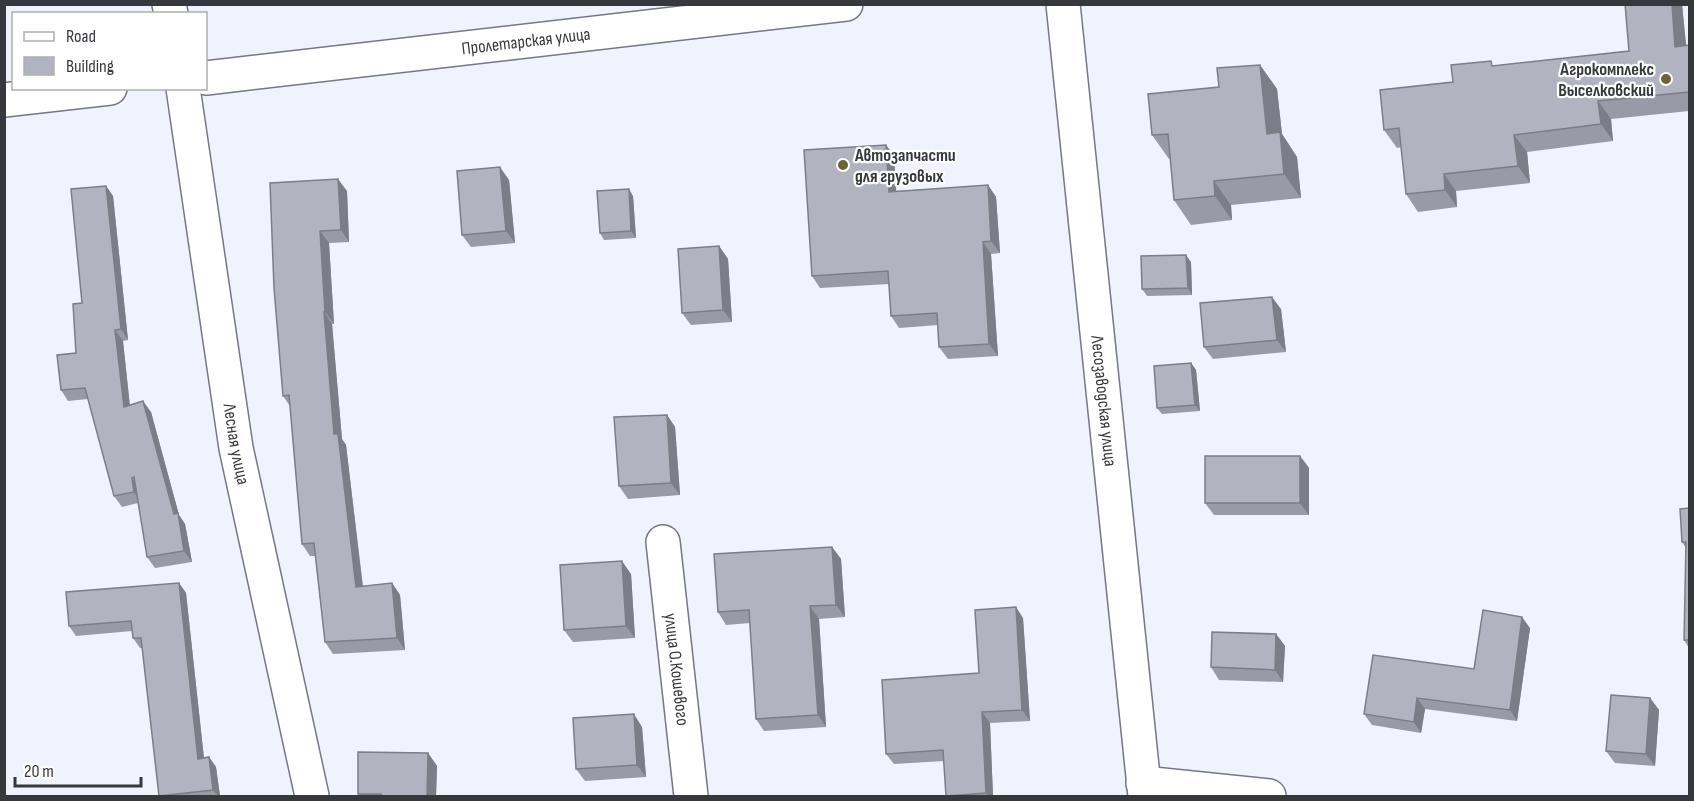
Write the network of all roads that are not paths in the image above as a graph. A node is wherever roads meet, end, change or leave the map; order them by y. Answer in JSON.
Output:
{"nodes":[{"id":1,"x":846,"y":4,"type":"edge"},
{"id":2,"x":1063,"y":4,"type":"edge"},
{"id":3,"x":207,"y":78,"type":"edge"},
{"id":4,"x":92,"y":90,"type":"edge"},
{"id":5,"x":183,"y":90,"type":"edge"},
{"id":6,"x":4,"y":100,"type":"edge"},
{"id":7,"x":663,"y":542,"type":"dead end"},
{"id":8,"x":1144,"y":790,"type":"edge"},
{"id":9,"x":312,"y":796,"type":"edge"},
{"id":10,"x":691,"y":796,"type":"edge"},
{"id":11,"x":1269,"y":796,"type":"edge"}],
"edges":[{"from":1,"to":3,"type":"street","name":"Пролетарская улица"},
{"from":2,"to":8,"type":"street","name":"Лесозаводская улица"},
{"from":4,"to":6,"type":"street"},
{"from":5,"to":9,"type":"street","name":"Лесная улица"},
{"from":7,"to":10,"type":"street","name":"улица О.Кошевого"},
{"from":8,"to":11,"type":"street"}]}
